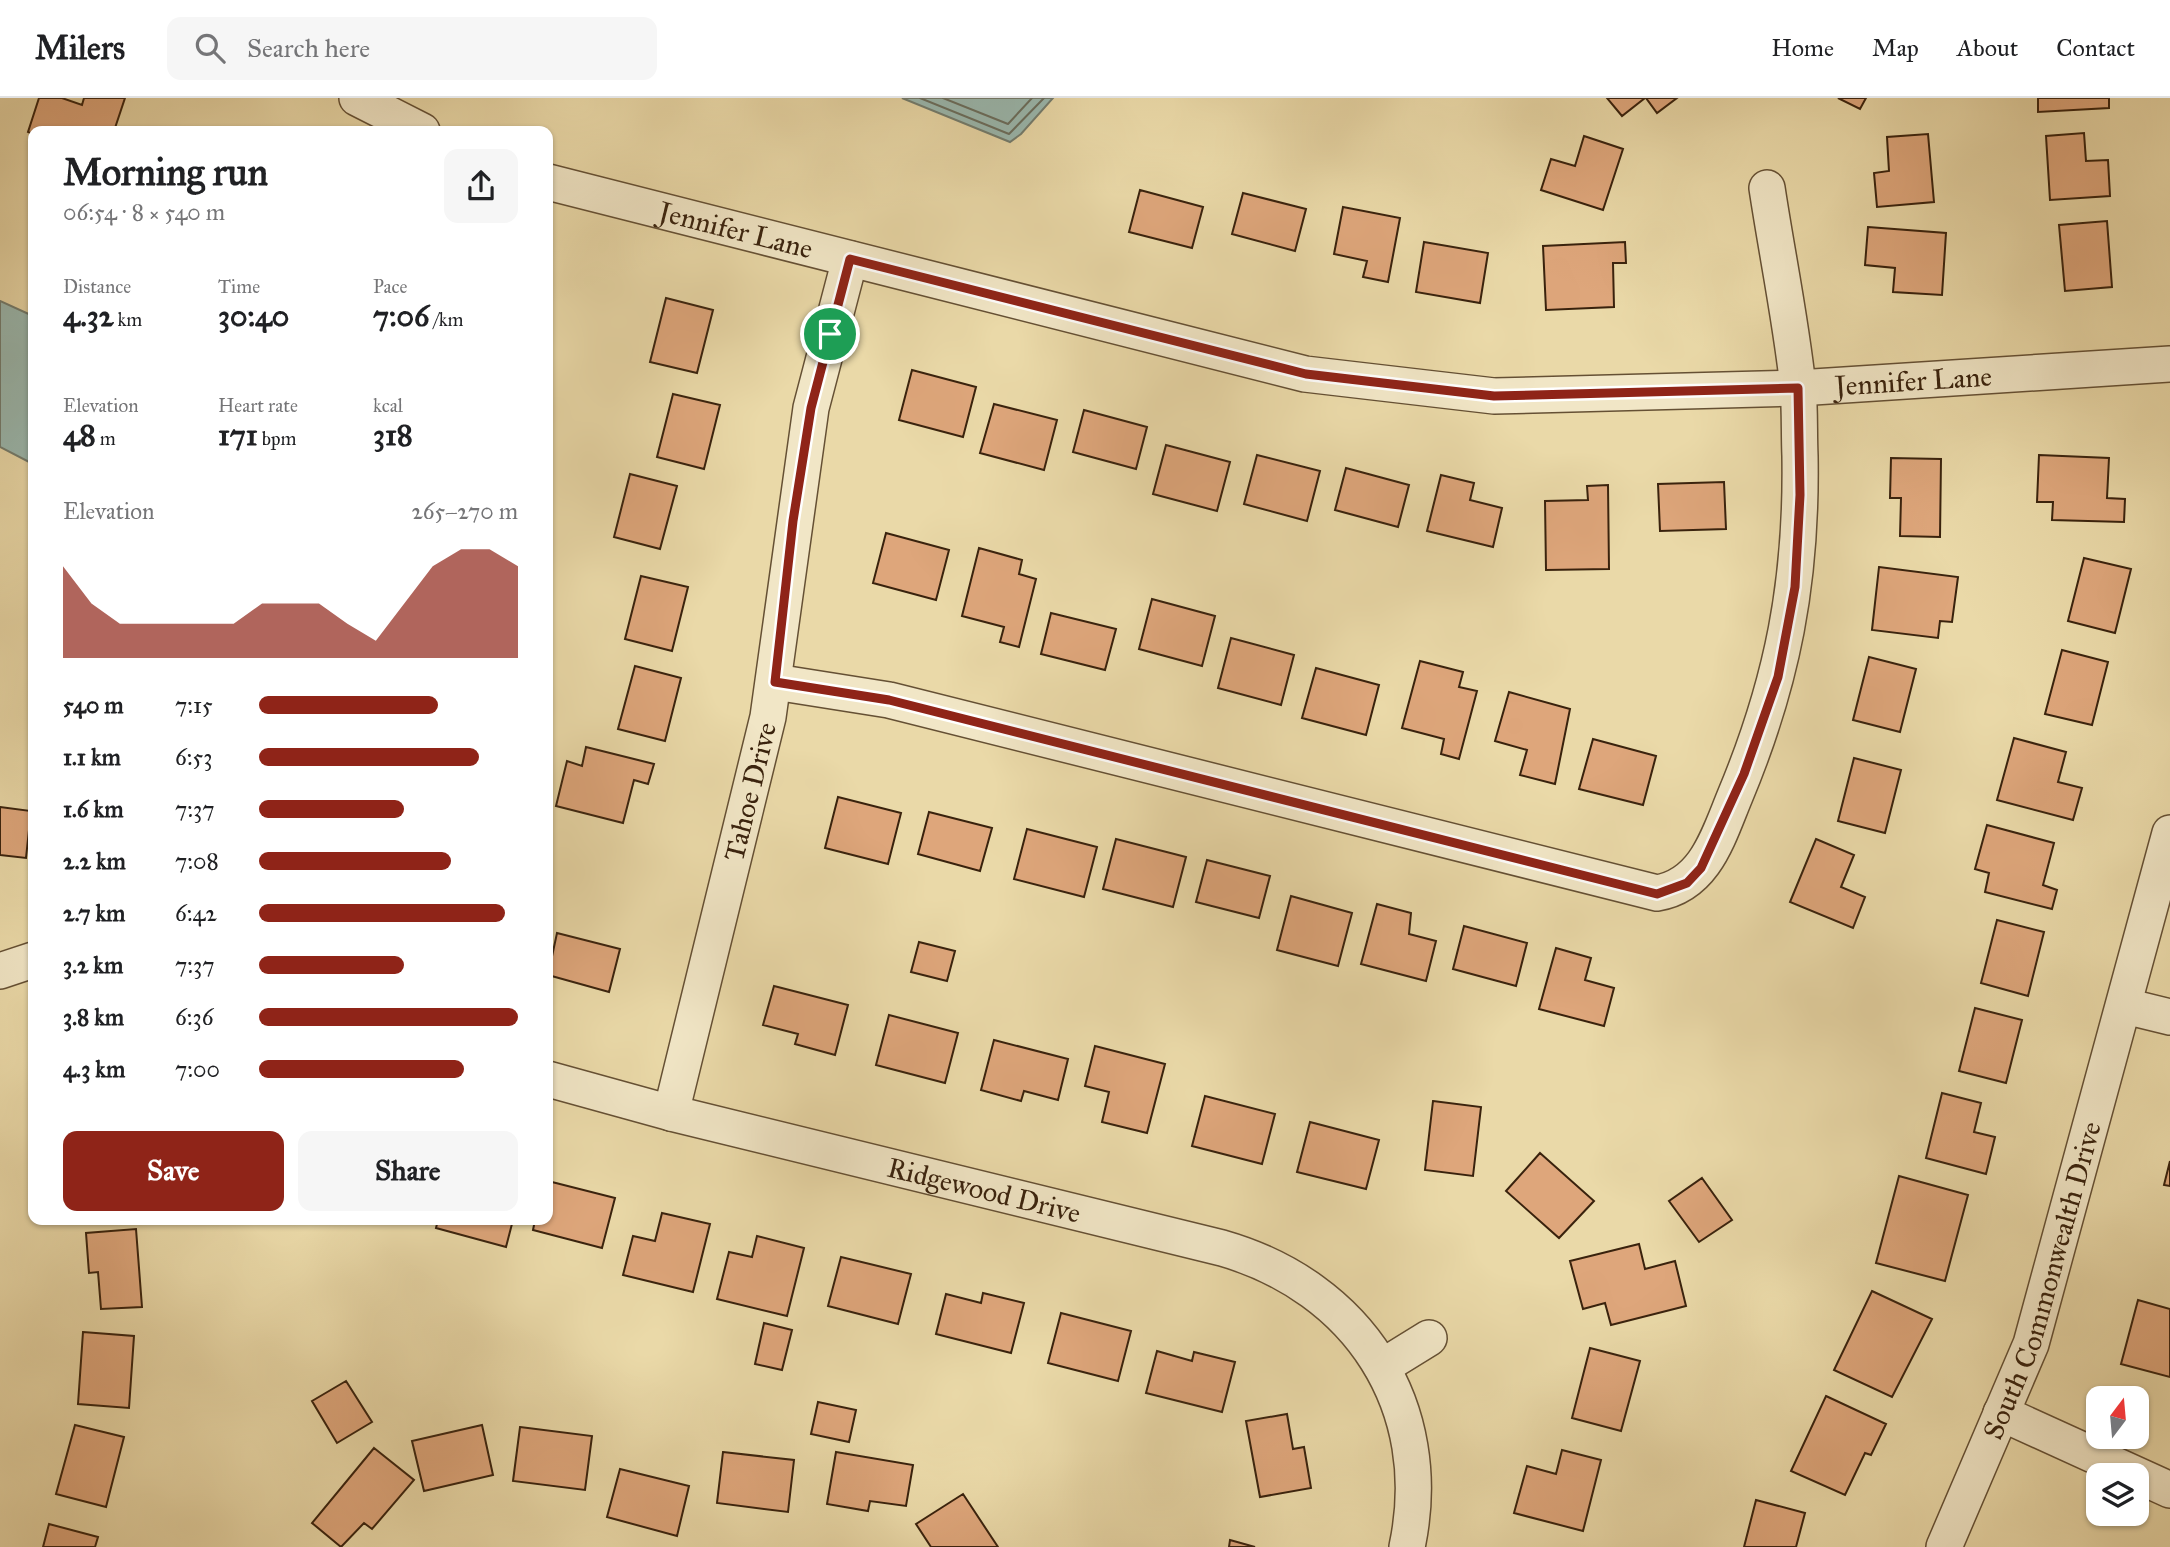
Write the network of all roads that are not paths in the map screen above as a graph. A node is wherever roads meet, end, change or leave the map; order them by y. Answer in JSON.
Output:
{"nodes":[{"id":1,"x":357,"y":98,"type":"edge"},
{"id":2,"x":412,"y":126,"type":"edge"},
{"id":3,"x":553,"y":183,"type":"edge"},
{"id":4,"x":1768,"y":188,"type":"dead end"},
{"id":5,"x":850,"y":259,"type":"junction"},
{"id":6,"x":2170,"y":364,"type":"edge"},
{"id":7,"x":1798,"y":388,"type":"junction"},
{"id":8,"x":775,"y":682,"type":"junction"},
{"id":9,"x":2170,"y":833,"type":"edge"},
{"id":10,"x":28,"y":962,"type":"edge"},
{"id":11,"x":0,"y":971,"type":"edge"},
{"id":12,"x":2125,"y":1006,"type":"junction"},
{"id":13,"x":2170,"y":1017,"type":"edge"},
{"id":14,"x":553,"y":1080,"type":"edge"},
{"id":15,"x":671,"y":1114,"type":"junction"},
{"id":16,"x":1429,"y":1338,"type":"dead end"},
{"id":17,"x":1382,"y":1367,"type":"junction"},
{"id":18,"x":2001,"y":1413,"type":"junction"},
{"id":19,"x":2170,"y":1490,"type":"edge"},
{"id":20,"x":1407,"y":1547,"type":"edge"},
{"id":21,"x":1944,"y":1547,"type":"edge"}],
"edges":[{"from":1,"to":2,"type":"street"},
{"from":3,"to":5,"type":"street","name":"Jennifer Lane"},
{"from":4,"to":7,"type":"street"},
{"from":5,"to":7,"type":"street","name":"Jennifer Lane"},
{"from":5,"to":8,"type":"street","name":"Tahoe Drive"},
{"from":6,"to":7,"type":"street","name":"Jennifer Lane"},
{"from":7,"to":8,"type":"street"},
{"from":8,"to":15,"type":"street","name":"Tahoe Drive"},
{"from":9,"to":12,"type":"street","name":"South Commonwealth Drive"},
{"from":10,"to":11,"type":"street"},
{"from":12,"to":13,"type":"street"},
{"from":12,"to":18,"type":"street","name":"South Commonwealth Drive"},
{"from":14,"to":15,"type":"street","name":"Ridgewood Drive"},
{"from":15,"to":17,"type":"street","name":"Ridgewood Drive"},
{"from":16,"to":17,"type":"street"},
{"from":17,"to":20,"type":"street","name":"Ridgewood Drive"},
{"from":18,"to":19,"type":"street"},
{"from":18,"to":21,"type":"street","name":"South Commonwealth Drive"}]}
